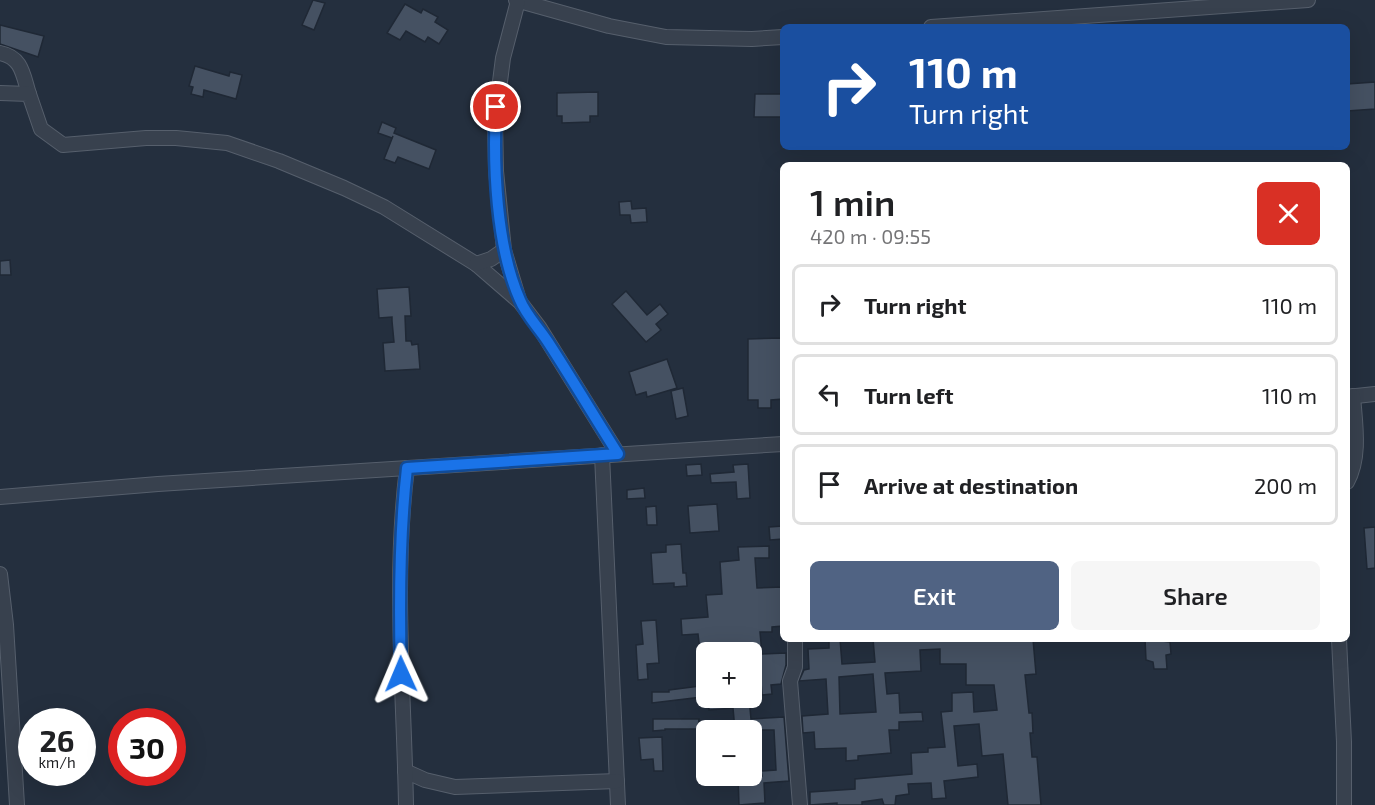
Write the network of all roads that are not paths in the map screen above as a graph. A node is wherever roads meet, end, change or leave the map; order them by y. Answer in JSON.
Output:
{"nodes":[{"id":1,"x":1308,"y":0,"type":"edge"},
{"id":2,"x":517,"y":1,"type":"edge"},
{"id":3,"x":973,"y":24,"type":"edge"},
{"id":4,"x":780,"y":37,"type":"edge"},
{"id":5,"x":0,"y":53,"type":"edge"},
{"id":6,"x":0,"y":93,"type":"edge"},
{"id":7,"x":29,"y":94,"type":"junction"},
{"id":8,"x":504,"y":250,"type":"junction"},
{"id":9,"x":476,"y":264,"type":"junction"},
{"id":10,"x":520,"y":302,"type":"junction"},
{"id":11,"x":1375,"y":394,"type":"edge"},
{"id":12,"x":1350,"y":396,"type":"edge"},
{"id":13,"x":780,"y":444,"type":"edge"},
{"id":14,"x":618,"y":454,"type":"junction"},
{"id":15,"x":602,"y":455,"type":"junction"},
{"id":16,"x":407,"y":468,"type":"junction"},
{"id":17,"x":1350,"y":477,"type":"edge"},
{"id":18,"x":0,"y":497,"type":"edge"},
{"id":19,"x":0,"y":574,"type":"edge"},
{"id":20,"x":795,"y":642,"type":"edge"},
{"id":21,"x":1338,"y":642,"type":"edge"},
{"id":22,"x":405,"y":771,"type":"junction"},
{"id":23,"x":617,"y":780,"type":"junction"},
{"id":24,"x":17,"y":805,"type":"edge"},
{"id":25,"x":406,"y":805,"type":"edge"},
{"id":26,"x":618,"y":805,"type":"edge"},
{"id":27,"x":800,"y":805,"type":"edge"},
{"id":28,"x":1344,"y":805,"type":"edge"}],
"edges":[{"from":1,"to":3,"type":"street"},
{"from":2,"to":4,"type":"street"},
{"from":2,"to":8,"type":"street"},
{"from":5,"to":7,"type":"street"},
{"from":6,"to":7,"type":"street"},
{"from":7,"to":9,"type":"street"},
{"from":8,"to":9,"type":"street"},
{"from":8,"to":10,"type":"street"},
{"from":9,"to":10,"type":"street"},
{"from":10,"to":14,"type":"street"},
{"from":11,"to":12,"type":"street"},
{"from":12,"to":17,"type":"street"},
{"from":13,"to":14,"type":"street"},
{"from":14,"to":15,"type":"street"},
{"from":15,"to":16,"type":"street"},
{"from":15,"to":23,"type":"street"},
{"from":16,"to":18,"type":"street"},
{"from":16,"to":22,"type":"street"},
{"from":19,"to":24,"type":"street"},
{"from":20,"to":27,"type":"street"},
{"from":21,"to":28,"type":"street"},
{"from":22,"to":23,"type":"street"},
{"from":22,"to":25,"type":"street"},
{"from":23,"to":26,"type":"street"}]}
